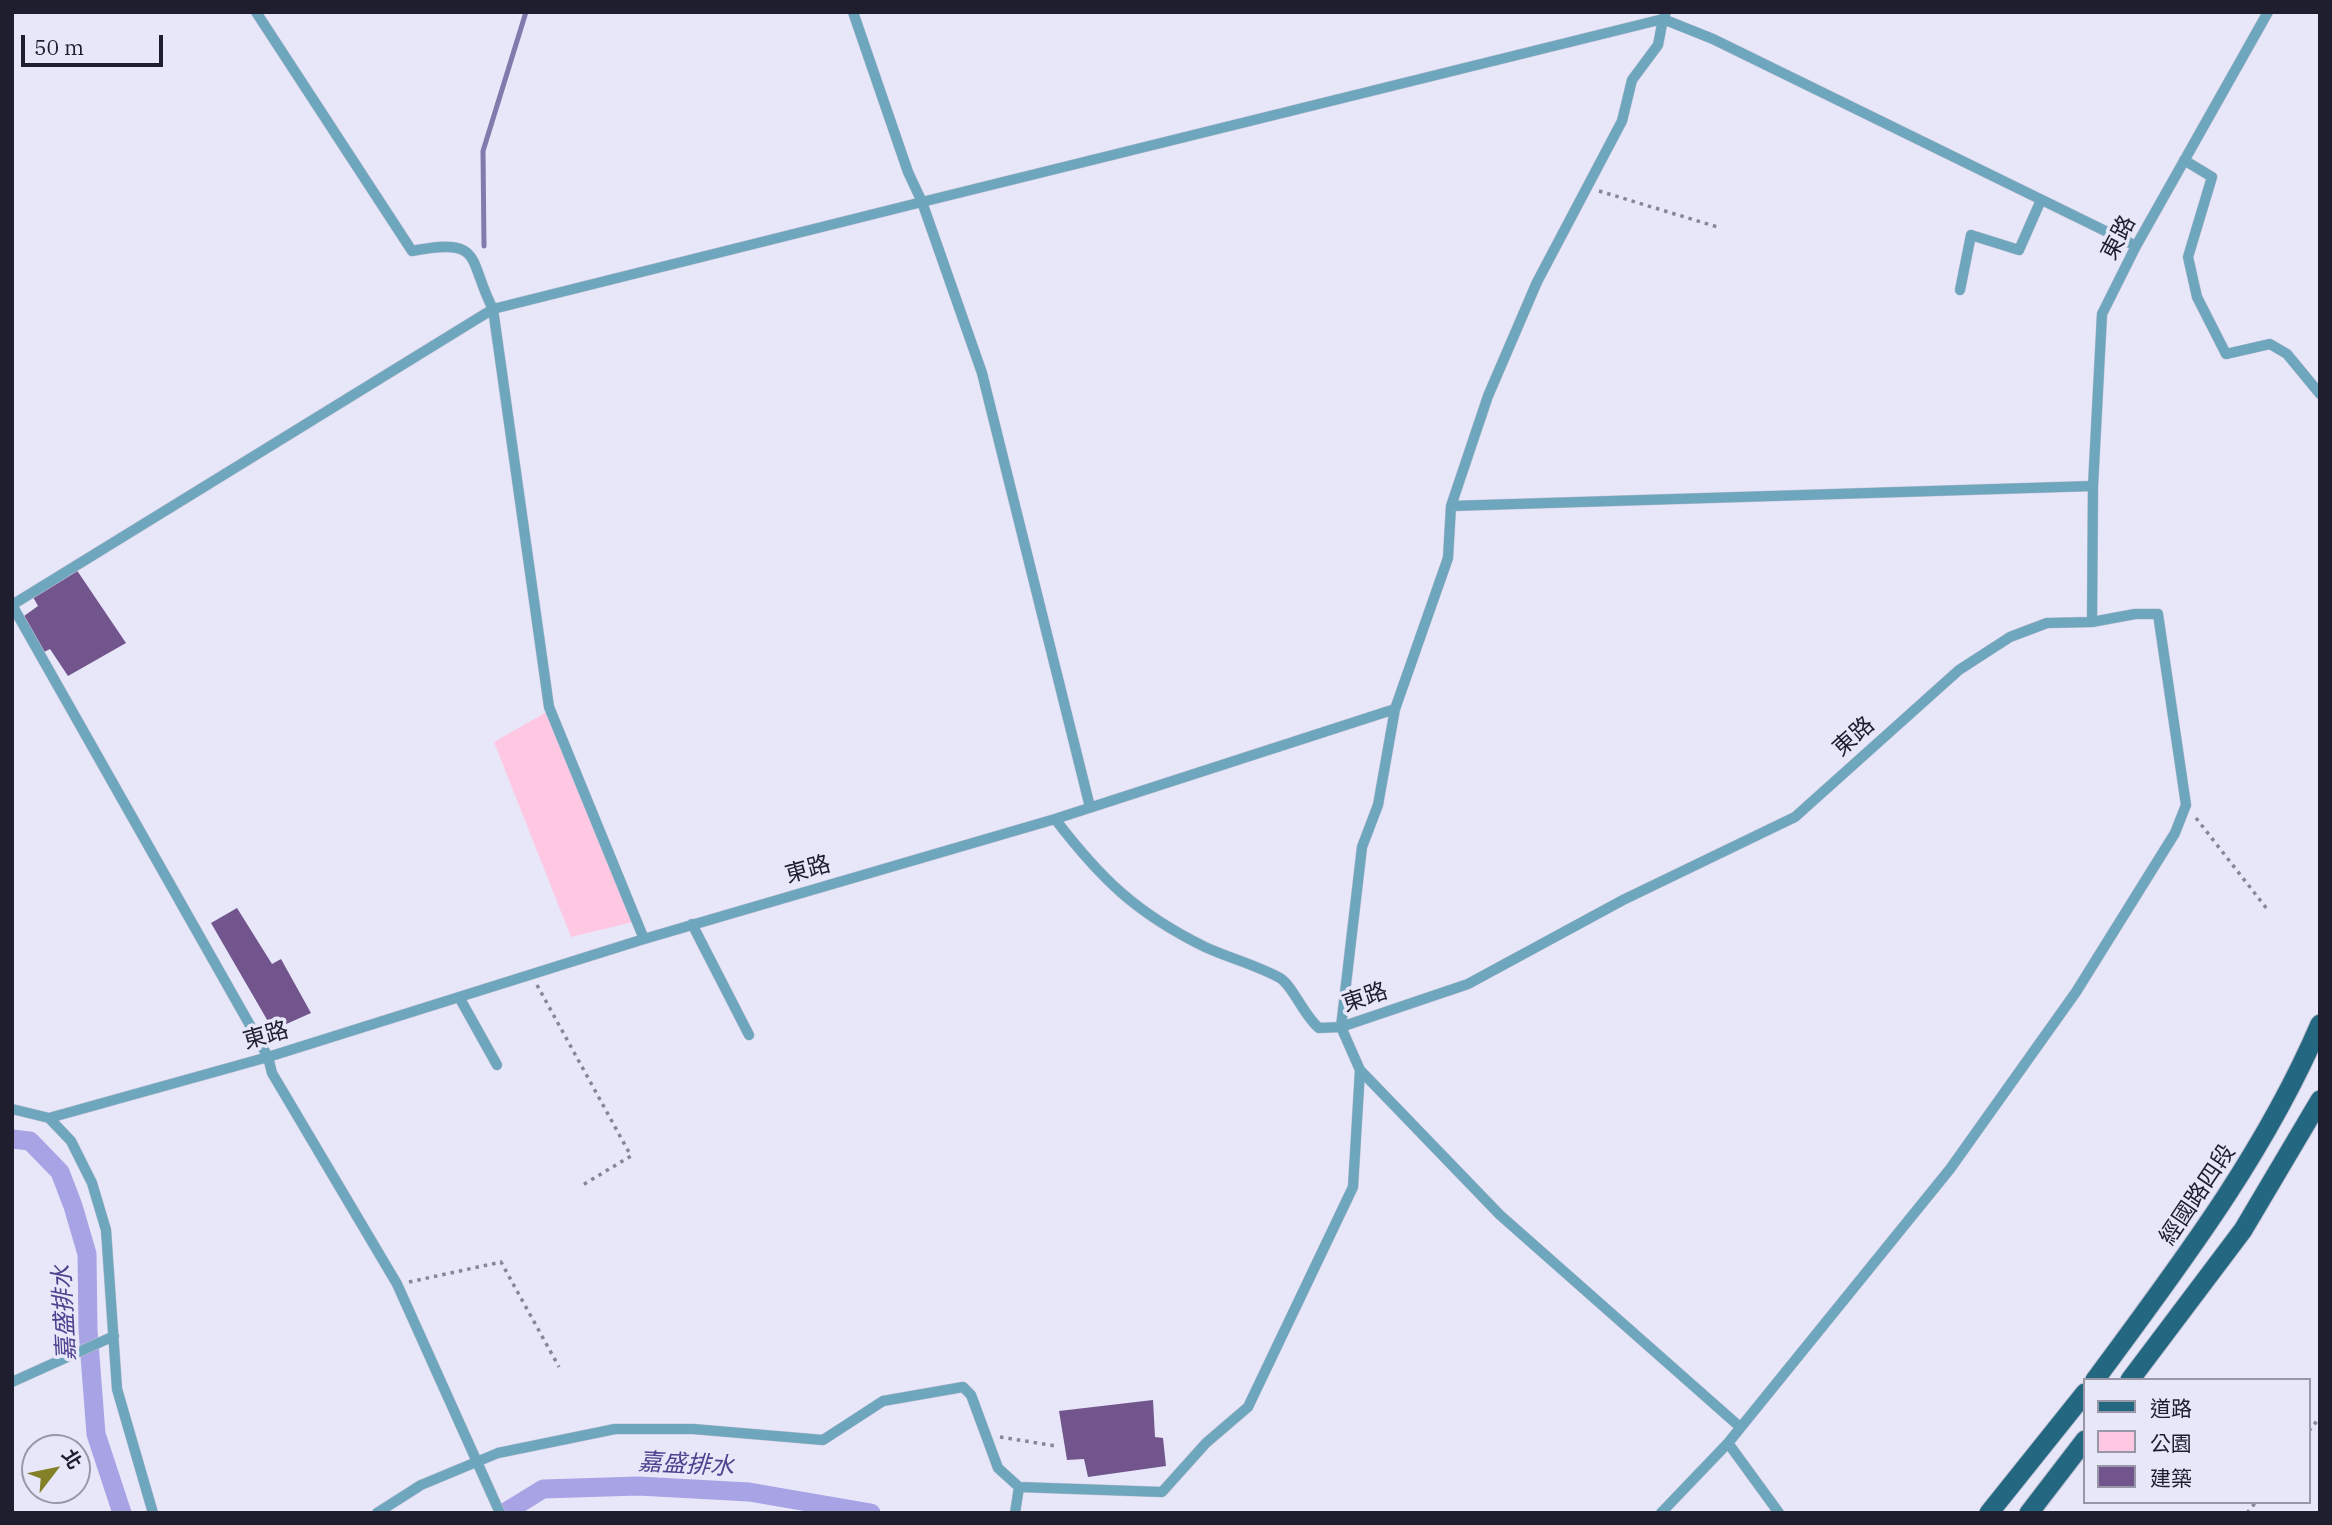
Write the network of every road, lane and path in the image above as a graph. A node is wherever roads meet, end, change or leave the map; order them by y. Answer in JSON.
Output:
{"nodes":[{"id":1,"x":256,"y":12,"type":"edge"},
{"id":2,"x":853,"y":12,"type":"edge"},
{"id":3,"x":2268,"y":12,"type":"edge"},
{"id":4,"x":1665,"y":16,"type":"edge"},
{"id":5,"x":2185,"y":160,"type":"junction"},
{"id":6,"x":1587,"y":187,"type":"junction"},
{"id":7,"x":2041,"y":200,"type":"junction"},
{"id":8,"x":922,"y":202,"type":"junction"},
{"id":9,"x":1721,"y":228,"type":"dead end"},
{"id":10,"x":2136,"y":246,"type":"junction"},
{"id":11,"x":1960,"y":290,"type":"dead end"},
{"id":12,"x":493,"y":309,"type":"junction"},
{"id":13,"x":2320,"y":394,"type":"edge"},
{"id":14,"x":2093,"y":486,"type":"junction"},
{"id":15,"x":1451,"y":506,"type":"junction"},
{"id":16,"x":12,"y":605,"type":"edge"},
{"id":17,"x":2092,"y":622,"type":"junction"},
{"id":18,"x":1395,"y":709,"type":"junction"},
{"id":19,"x":2186,"y":805,"type":"junction"},
{"id":20,"x":1090,"y":807,"type":"junction"},
{"id":21,"x":1055,"y":819,"type":"junction"},
{"id":22,"x":2267,"y":909,"type":"dead end"},
{"id":23,"x":692,"y":924,"type":"junction"},
{"id":24,"x":643,"y":939,"type":"junction"},
{"id":25,"x":531,"y":974,"type":"junction"},
{"id":26,"x":459,"y":997,"type":"junction"},
{"id":27,"x":2320,"y":1024,"type":"edge"},
{"id":28,"x":1341,"y":1027,"type":"junction"},
{"id":29,"x":749,"y":1035,"type":"dead end"},
{"id":30,"x":268,"y":1057,"type":"junction"},
{"id":31,"x":497,"y":1065,"type":"dead end"},
{"id":32,"x":1360,"y":1070,"type":"junction"},
{"id":33,"x":2320,"y":1100,"type":"edge"},
{"id":34,"x":12,"y":1109,"type":"edge"},
{"id":35,"x":50,"y":1118,"type":"junction"},
{"id":36,"x":581,"y":1186,"type":"dead end"},
{"id":37,"x":397,"y":1284,"type":"junction"},
{"id":38,"x":114,"y":1336,"type":"junction"},
{"id":39,"x":559,"y":1367,"type":"dead end"},
{"id":40,"x":2096,"y":1378,"type":"edge"},
{"id":41,"x":2132,"y":1378,"type":"edge"},
{"id":42,"x":12,"y":1382,"type":"edge"},
{"id":43,"x":2084,"y":1394,"type":"edge"},
{"id":44,"x":1740,"y":1427,"type":"junction"},
{"id":45,"x":988,"y":1436,"type":"junction"},
{"id":46,"x":2084,"y":1441,"type":"edge"},
{"id":47,"x":1728,"y":1443,"type":"junction"},
{"id":48,"x":1056,"y":1447,"type":"dead end"},
{"id":49,"x":479,"y":1462,"type":"junction"},
{"id":50,"x":1020,"y":1487,"type":"junction"},
{"id":51,"x":153,"y":1513,"type":"edge"},
{"id":52,"x":377,"y":1513,"type":"edge"},
{"id":53,"x":499,"y":1513,"type":"edge"},
{"id":54,"x":1014,"y":1513,"type":"edge"},
{"id":55,"x":1661,"y":1513,"type":"edge"},
{"id":56,"x":1779,"y":1513,"type":"edge"},
{"id":57,"x":1989,"y":1513,"type":"edge"},
{"id":58,"x":2029,"y":1513,"type":"edge"}],
"edges":[{"from":1,"to":12,"type":"lane"},
{"from":2,"to":8,"type":"lane"},
{"from":3,"to":5,"type":"lane","name":"東路"},
{"from":4,"to":6,"type":"lane"},
{"from":4,"to":7,"type":"lane"},
{"from":4,"to":8,"type":"lane"},
{"from":5,"to":10,"type":"lane","name":"東路"},
{"from":5,"to":13,"type":"lane"},
{"from":6,"to":9,"type":"path"},
{"from":6,"to":15,"type":"lane"},
{"from":7,"to":10,"type":"lane"},
{"from":7,"to":11,"type":"lane"},
{"from":8,"to":12,"type":"lane"},
{"from":8,"to":20,"type":"lane"},
{"from":10,"to":14,"type":"lane","name":"東路"},
{"from":12,"to":16,"type":"lane"},
{"from":12,"to":24,"type":"lane"},
{"from":14,"to":15,"type":"lane"},
{"from":14,"to":17,"type":"lane","name":"東路"},
{"from":15,"to":18,"type":"lane"},
{"from":16,"to":30,"type":"lane"},
{"from":17,"to":19,"type":"lane"},
{"from":17,"to":28,"type":"lane","name":"東路"},
{"from":18,"to":20,"type":"lane"},
{"from":18,"to":28,"type":"lane"},
{"from":19,"to":22,"type":"path"},
{"from":19,"to":44,"type":"lane"},
{"from":20,"to":21,"type":"lane"},
{"from":21,"to":23,"type":"lane","name":"東路"},
{"from":21,"to":28,"type":"lane","name":"東路"},
{"from":23,"to":24,"type":"lane","name":"東路"},
{"from":23,"to":29,"type":"lane"},
{"from":24,"to":25,"type":"lane","name":"東路"},
{"from":25,"to":26,"type":"lane","name":"東路"},
{"from":25,"to":36,"type":"path"},
{"from":26,"to":30,"type":"lane","name":"東路"},
{"from":26,"to":31,"type":"lane"},
{"from":27,"to":40,"type":"main road","name":"經國路四段"},
{"from":28,"to":32,"type":"lane"},
{"from":30,"to":35,"type":"lane","name":"東路"},
{"from":30,"to":37,"type":"lane"},
{"from":32,"to":44,"type":"lane"},
{"from":32,"to":50,"type":"lane"},
{"from":33,"to":41,"type":"main road"},
{"from":34,"to":35,"type":"lane","name":"東路"},
{"from":35,"to":38,"type":"lane"},
{"from":37,"to":39,"type":"path"},
{"from":37,"to":49,"type":"lane"},
{"from":38,"to":42,"type":"lane"},
{"from":38,"to":51,"type":"lane"},
{"from":43,"to":57,"type":"main road"},
{"from":44,"to":47,"type":"lane"},
{"from":45,"to":48,"type":"path"},
{"from":45,"to":49,"type":"lane"},
{"from":45,"to":50,"type":"lane"},
{"from":46,"to":58,"type":"main road"},
{"from":47,"to":55,"type":"lane"},
{"from":47,"to":56,"type":"lane"},
{"from":49,"to":52,"type":"lane"},
{"from":49,"to":53,"type":"lane"},
{"from":50,"to":54,"type":"lane"}]}
